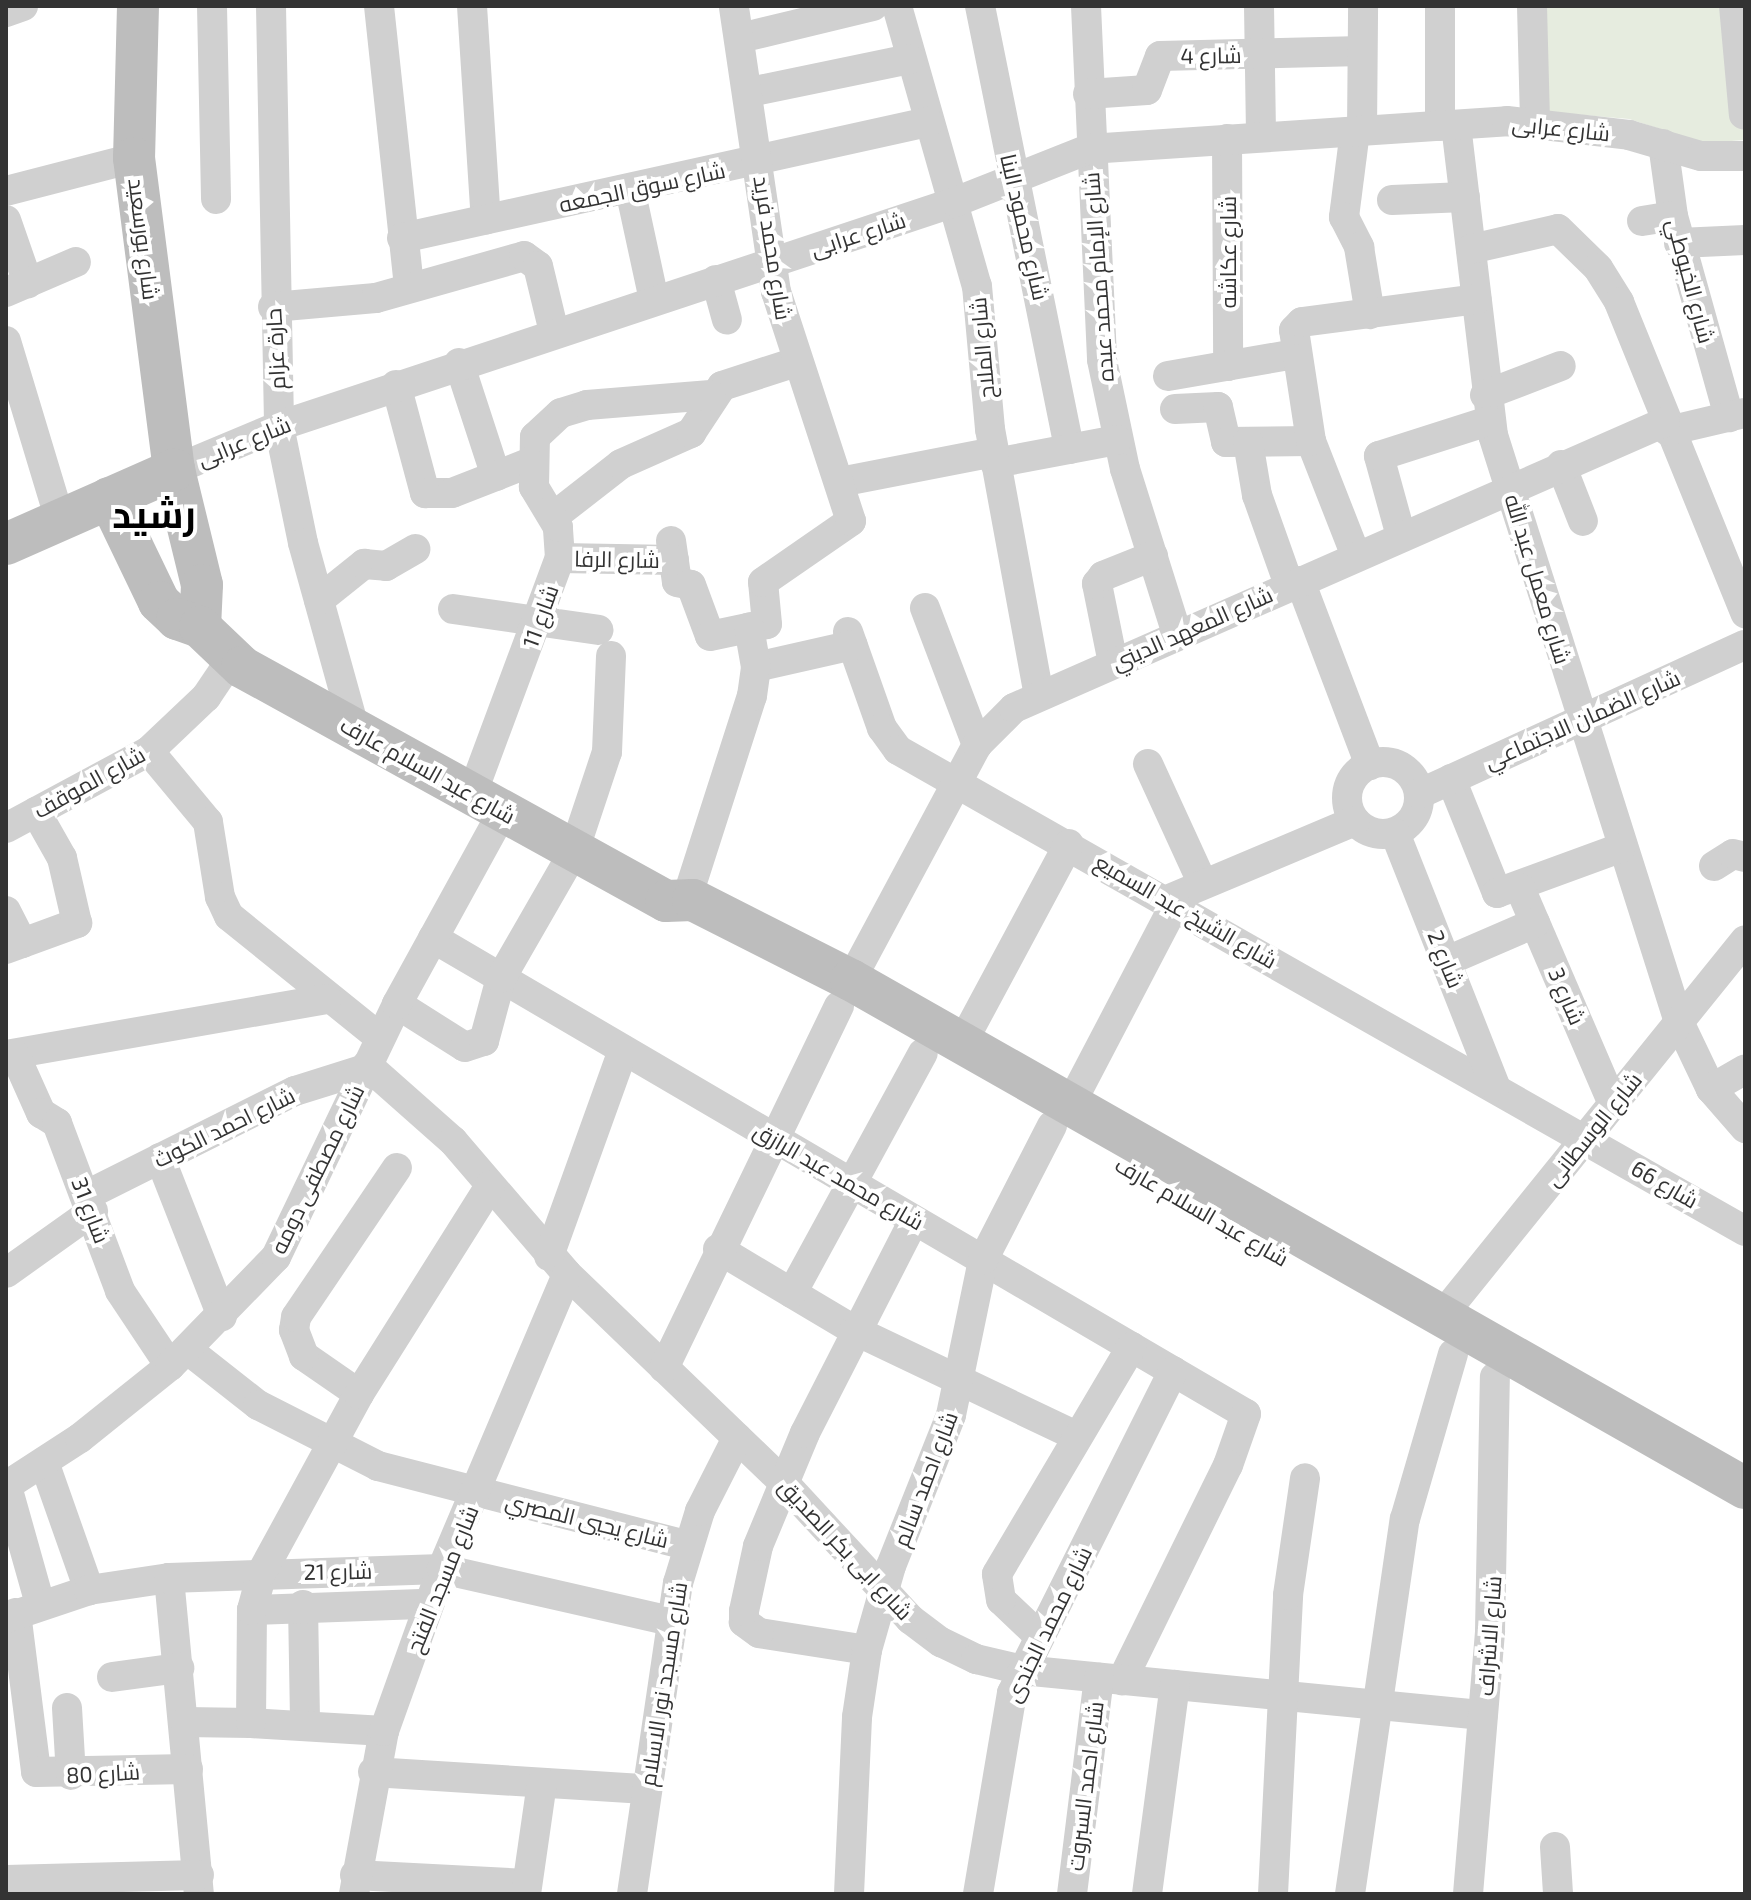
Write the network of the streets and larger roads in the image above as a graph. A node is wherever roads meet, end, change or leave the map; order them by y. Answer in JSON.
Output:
{"nodes":[{"id":1,"x":23,"y":6,"type":"edge"},
{"id":2,"x":138,"y":6,"type":"edge"},
{"id":3,"x":212,"y":6,"type":"edge"},
{"id":4,"x":271,"y":6,"type":"edge"},
{"id":5,"x":379,"y":6,"type":"edge"},
{"id":6,"x":472,"y":6,"type":"edge"},
{"id":7,"x":734,"y":6,"type":"edge"},
{"id":8,"x":873,"y":6,"type":"edge"},
{"id":9,"x":897,"y":6,"type":"edge"},
{"id":10,"x":980,"y":6,"type":"edge"},
{"id":11,"x":1086,"y":6,"type":"edge"},
{"id":12,"x":1259,"y":6,"type":"edge"},
{"id":13,"x":1363,"y":6,"type":"edge"},
{"id":14,"x":1440,"y":6,"type":"edge"},
{"id":15,"x":1532,"y":6,"type":"edge"},
{"id":16,"x":1734,"y":6,"type":"edge"},
{"id":17,"x":6,"y":12,"type":"edge"},
{"id":18,"x":740,"y":38,"type":"junction"},
{"id":19,"x":1362,"y":51,"type":"junction"},
{"id":20,"x":1260,"y":54,"type":"junction"},
{"id":21,"x":910,"y":59,"type":"junction"},
{"id":22,"x":750,"y":92,"type":"junction"},
{"id":23,"x":1088,"y":94,"type":"junction"},
{"id":24,"x":1744,"y":115,"type":"edge"},
{"id":25,"x":928,"y":122,"type":"junction"},
{"id":26,"x":1535,"y":124,"type":"junction"},
{"id":27,"x":1448,"y":125,"type":"junction"},
{"id":28,"x":1358,"y":131,"type":"junction"},
{"id":29,"x":1261,"y":137,"type":"junction"},
{"id":30,"x":1227,"y":139,"type":"junction"},
{"id":31,"x":1663,"y":144,"type":"junction"},
{"id":32,"x":1089,"y":149,"type":"junction"},
{"id":33,"x":1745,"y":156,"type":"edge"},
{"id":34,"x":134,"y":158,"type":"junction"},
{"id":35,"x":759,"y":162,"type":"junction"},
{"id":36,"x":1012,"y":180,"type":"junction"},
{"id":37,"x":630,"y":189,"type":"junction"},
{"id":38,"x":6,"y":191,"type":"edge"},
{"id":39,"x":1465,"y":197,"type":"junction"},
{"id":40,"x":216,"y":199,"type":"dead end"},
{"id":41,"x":1392,"y":200,"type":"dead end"},
{"id":42,"x":955,"y":202,"type":"junction"},
{"id":43,"x":6,"y":220,"type":"edge"},
{"id":44,"x":486,"y":220,"type":"junction"},
{"id":45,"x":1642,"y":221,"type":"dead end"},
{"id":46,"x":1676,"y":229,"type":"junction"},
{"id":47,"x":402,"y":238,"type":"junction"},
{"id":48,"x":1745,"y":240,"type":"edge"},
{"id":49,"x":1471,"y":249,"type":"junction"},
{"id":50,"x":76,"y":262,"type":"dead end"},
{"id":51,"x":772,"y":262,"type":"junction"},
{"id":52,"x":716,"y":280,"type":"junction"},
{"id":53,"x":17,"y":287,"type":"edge"},
{"id":54,"x":409,"y":287,"type":"junction"},
{"id":55,"x":1476,"y":299,"type":"junction"},
{"id":56,"x":654,"y":300,"type":"junction"},
{"id":57,"x":273,"y":307,"type":"junction"},
{"id":58,"x":1370,"y":314,"type":"junction"},
{"id":59,"x":727,"y":320,"type":"dead end"},
{"id":60,"x":554,"y":332,"type":"junction"},
{"id":61,"x":6,"y":341,"type":"edge"},
{"id":62,"x":1295,"y":354,"type":"junction"},
{"id":63,"x":796,"y":362,"type":"junction"},
{"id":64,"x":459,"y":363,"type":"junction"},
{"id":65,"x":1228,"y":366,"type":"junction"},
{"id":66,"x":1561,"y":366,"type":"dead end"},
{"id":67,"x":1168,"y":376,"type":"dead end"},
{"id":68,"x":396,"y":385,"type":"junction"},
{"id":69,"x":711,"y":395,"type":"junction"},
{"id":70,"x":1487,"y":408,"type":"junction"},
{"id":71,"x":1175,"y":409,"type":"dead end"},
{"id":72,"x":1737,"y":415,"type":"edge"},
{"id":73,"x":279,"y":426,"type":"junction"},
{"id":74,"x":1667,"y":427,"type":"junction"},
{"id":75,"x":1117,"y":440,"type":"junction"},
{"id":76,"x":1311,"y":441,"type":"junction"},
{"id":77,"x":1248,"y":442,"type":"junction"},
{"id":78,"x":1069,"y":449,"type":"junction"},
{"id":79,"x":533,"y":450,"type":"junction"},
{"id":80,"x":994,"y":458,"type":"junction"},
{"id":81,"x":1561,"y":465,"type":"junction"},
{"id":82,"x":174,"y":470,"type":"junction"},
{"id":83,"x":496,"y":476,"type":"junction"},
{"id":84,"x":840,"y":482,"type":"junction"},
{"id":85,"x":1510,"y":487,"type":"junction"},
{"id":86,"x":109,"y":498,"type":"junction"},
{"id":87,"x":553,"y":517,"type":"junction"},
{"id":88,"x":60,"y":520,"type":"junction"},
{"id":89,"x":1583,"y":521,"type":"dead end"},
{"id":90,"x":1401,"y":536,"type":"junction"},
{"id":91,"x":6,"y":544,"type":"edge"},
{"id":92,"x":416,"y":549,"type":"dead end"},
{"id":93,"x":1153,"y":556,"type":"junction"},
{"id":94,"x":1356,"y":556,"type":"junction"},
{"id":95,"x":560,"y":558,"type":"junction"},
{"id":96,"x":1294,"y":583,"type":"junction"},
{"id":97,"x":319,"y":600,"type":"junction"},
{"id":98,"x":925,"y":608,"type":"dead end"},
{"id":99,"x":453,"y":609,"type":"dead end"},
{"id":100,"x":1745,"y":613,"type":"edge"},
{"id":101,"x":540,"y":618,"type":"junction"},
{"id":102,"x":200,"y":627,"type":"junction"},
{"id":103,"x":749,"y":628,"type":"junction"},
{"id":104,"x":1177,"y":634,"type":"junction"},
{"id":105,"x":1745,"y":645,"type":"edge"},
{"id":106,"x":231,"y":660,"type":"junction"},
{"id":107,"x":1113,"y":663,"type":"junction"},
{"id":108,"x":756,"y":667,"type":"junction"},
{"id":109,"x":1039,"y":696,"type":"junction"},
{"id":110,"x":1581,"y":720,"type":"junction"},
{"id":111,"x":355,"y":730,"type":"junction"},
{"id":112,"x":977,"y":745,"type":"junction"},
{"id":113,"x":149,"y":751,"type":"junction"},
{"id":114,"x":1148,"y":764,"type":"dead end"},
{"id":115,"x":1370,"y":765,"type":"junction"},
{"id":116,"x":1451,"y":779,"type":"junction"},
{"id":117,"x":957,"y":780,"type":"junction"},
{"id":118,"x":1419,"y":794,"type":"junction"},
{"id":119,"x":488,"y":803,"type":"junction"},
{"id":120,"x":36,"y":812,"type":"junction"},
{"id":121,"x":1355,"y":821,"type":"junction"},
{"id":122,"x":6,"y":828,"type":"edge"},
{"id":123,"x":1395,"y":833,"type":"junction"},
{"id":124,"x":1069,"y":844,"type":"junction"},
{"id":125,"x":1620,"y":848,"type":"junction"},
{"id":126,"x":574,"y":851,"type":"junction"},
{"id":127,"x":1745,"y":857,"type":"edge"},
{"id":128,"x":1714,"y":866,"type":"dead end"},
{"id":129,"x":1203,"y":884,"type":"junction"},
{"id":130,"x":1520,"y":888,"type":"junction"},
{"id":131,"x":676,"y":900,"type":"junction"},
{"id":132,"x":1171,"y":902,"type":"junction"},
{"id":133,"x":6,"y":911,"type":"edge"},
{"id":134,"x":1535,"y":923,"type":"junction"},
{"id":135,"x":433,"y":938,"type":"junction"},
{"id":136,"x":1745,"y":940,"type":"edge"},
{"id":137,"x":14,"y":946,"type":"edge"},
{"id":138,"x":1447,"y":961,"type":"junction"},
{"id":139,"x":501,"y":978,"type":"junction"},
{"id":140,"x":845,"y":993,"type":"junction"},
{"id":141,"x":327,"y":999,"type":"junction"},
{"id":142,"x":397,"y":1004,"type":"junction"},
{"id":143,"x":1679,"y":1022,"type":"junction"},
{"id":144,"x":942,"y":1049,"type":"junction"},
{"id":145,"x":623,"y":1050,"type":"junction"},
{"id":146,"x":10,"y":1055,"type":"edge"},
{"id":147,"x":370,"y":1058,"type":"junction"},
{"id":148,"x":1745,"y":1069,"type":"edge"},
{"id":149,"x":1495,"y":1086,"type":"junction"},
{"id":150,"x":1711,"y":1089,"type":"junction"},
{"id":151,"x":1613,"y":1104,"type":"junction"},
{"id":152,"x":1061,"y":1117,"type":"junction"},
{"id":153,"x":1745,"y":1128,"type":"edge"},
{"id":154,"x":771,"y":1136,"type":"junction"},
{"id":155,"x":1585,"y":1138,"type":"junction"},
{"id":156,"x":160,"y":1158,"type":"junction"},
{"id":157,"x":397,"y":1168,"type":"dead end"},
{"id":158,"x":851,"y":1183,"type":"junction"},
{"id":159,"x":490,"y":1186,"type":"junction"},
{"id":160,"x":90,"y":1203,"type":"junction"},
{"id":161,"x":914,"y":1220,"type":"junction"},
{"id":162,"x":1745,"y":1231,"type":"edge"},
{"id":163,"x":718,"y":1249,"type":"junction"},
{"id":164,"x":983,"y":1260,"type":"junction"},
{"id":165,"x":558,"y":1265,"type":"junction"},
{"id":166,"x":6,"y":1273,"type":"edge"},
{"id":167,"x":792,"y":1293,"type":"junction"},
{"id":168,"x":222,"y":1316,"type":"junction"},
{"id":169,"x":854,"y":1330,"type":"junction"},
{"id":170,"x":1447,"y":1336,"type":"junction"},
{"id":171,"x":1131,"y":1347,"type":"junction"},
{"id":172,"x":179,"y":1358,"type":"junction"},
{"id":173,"x":664,"y":1368,"type":"junction"},
{"id":174,"x":1173,"y":1371,"type":"junction"},
{"id":175,"x":1495,"y":1377,"type":"junction"},
{"id":176,"x":960,"y":1385,"type":"junction"},
{"id":177,"x":359,"y":1394,"type":"junction"},
{"id":178,"x":1246,"y":1414,"type":"joint"},
{"id":179,"x":1074,"y":1435,"type":"junction"},
{"id":180,"x":737,"y":1438,"type":"junction"},
{"id":181,"x":331,"y":1446,"type":"junction"},
{"id":182,"x":44,"y":1462,"type":"junction"},
{"id":183,"x":1305,"y":1478,"type":"dead end"},
{"id":184,"x":6,"y":1484,"type":"edge"},
{"id":185,"x":786,"y":1485,"type":"junction"},
{"id":186,"x":1745,"y":1488,"type":"edge"},
{"id":187,"x":477,"y":1492,"type":"junction"},
{"id":188,"x":1745,"y":1517,"type":"edge"},
{"id":189,"x":689,"y":1546,"type":"junction"},
{"id":190,"x":442,"y":1569,"type":"junction"},
{"id":191,"x":262,"y":1572,"type":"junction"},
{"id":192,"x":169,"y":1578,"type":"junction"},
{"id":193,"x":89,"y":1590,"type":"junction"},
{"id":194,"x":885,"y":1590,"type":"junction"},
{"id":195,"x":428,"y":1604,"type":"junction"},
{"id":196,"x":303,"y":1605,"type":"junction"},
{"id":197,"x":252,"y":1610,"type":"junction"},
{"id":198,"x":21,"y":1612,"type":"edge"},
{"id":199,"x":671,"y":1621,"type":"junction"},
{"id":200,"x":1039,"y":1636,"type":"junction"},
{"id":201,"x":867,"y":1650,"type":"junction"},
{"id":202,"x":179,"y":1668,"type":"junction"},
{"id":203,"x":1022,"y":1670,"type":"junction"},
{"id":204,"x":112,"y":1677,"type":"dead end"},
{"id":205,"x":1110,"y":1679,"type":"junction"},
{"id":206,"x":1175,"y":1685,"type":"junction"},
{"id":207,"x":1283,"y":1695,"type":"junction"},
{"id":208,"x":1374,"y":1704,"type":"junction"},
{"id":209,"x":67,"y":1708,"type":"dead end"},
{"id":210,"x":1483,"y":1715,"type":"junction"},
{"id":211,"x":185,"y":1722,"type":"junction"},
{"id":212,"x":251,"y":1723,"type":"junction"},
{"id":213,"x":305,"y":1725,"type":"junction"},
{"id":214,"x":384,"y":1731,"type":"junction"},
{"id":215,"x":188,"y":1769,"type":"junction"},
{"id":216,"x":373,"y":1772,"type":"junction"},
{"id":217,"x":71,"y":1775,"type":"junction"},
{"id":218,"x":542,"y":1783,"type":"junction"},
{"id":219,"x":645,"y":1789,"type":"junction"},
{"id":220,"x":1555,"y":1847,"type":"dead end"},
{"id":221,"x":6,"y":1880,"type":"edge"},
{"id":222,"x":199,"y":1884,"type":"edge"},
{"id":223,"x":354,"y":1884,"type":"edge"},
{"id":224,"x":526,"y":1889,"type":"edge"},
{"id":225,"x":632,"y":1894,"type":"edge"},
{"id":226,"x":849,"y":1894,"type":"edge"},
{"id":227,"x":978,"y":1894,"type":"edge"},
{"id":228,"x":1072,"y":1894,"type":"edge"},
{"id":229,"x":1147,"y":1894,"type":"edge"},
{"id":230,"x":1273,"y":1894,"type":"edge"},
{"id":231,"x":1350,"y":1894,"type":"edge"},
{"id":232,"x":1468,"y":1894,"type":"edge"},
{"id":233,"x":1558,"y":1894,"type":"edge"}],
"edges":[{"from":1,"to":17,"type":"street"},
{"from":2,"to":34,"type":"street","name":"شارع بورسعيد"},
{"from":3,"to":40,"type":"street"},
{"from":4,"to":57,"type":"street","name":"حارة عزام"},
{"from":5,"to":47,"type":"street"},
{"from":6,"to":44,"type":"street"},
{"from":7,"to":18,"type":"street","name":"شارع محمد فريد"},
{"from":8,"to":18,"type":"street"},
{"from":9,"to":21,"type":"street","name":"شارع الملاح"},
{"from":10,"to":36,"type":"street","name":"شارع محمود البنا"},
{"from":11,"to":23,"type":"street","name":"شارع الإمام محمد عبده"},
{"from":12,"to":20,"type":"street"},
{"from":13,"to":19,"type":"street"},
{"from":14,"to":27,"type":"street","name":"شارع معمل عبد الله"},
{"from":15,"to":26,"type":"street"},
{"from":16,"to":24,"type":"street"},
{"from":18,"to":22,"type":"street","name":"شارع محمد فريد"},
{"from":19,"to":20,"type":"street","name":"شارع 4"},
{"from":19,"to":28,"type":"street"},
{"from":20,"to":23,"type":"street","name":"شارع 4"},
{"from":20,"to":29,"type":"street"},
{"from":21,"to":22,"type":"street"},
{"from":21,"to":25,"type":"street","name":"شارع الملاح"},
{"from":22,"to":35,"type":"street","name":"شارع محمد فريد"},
{"from":23,"to":32,"type":"street","name":"شارع الإمام محمد عبده"},
{"from":25,"to":35,"type":"street","name":"شارع سوق الجمعه"},
{"from":25,"to":42,"type":"street","name":"شارع الملاح"},
{"from":26,"to":27,"type":"street","name":"شارع عرابى"},
{"from":26,"to":31,"type":"street","name":"شارع عرابى"},
{"from":27,"to":28,"type":"street","name":"شارع عرابى"},
{"from":27,"to":39,"type":"street","name":"شارع معمل عبد الله"},
{"from":28,"to":29,"type":"street","name":"شارع عرابى"},
{"from":28,"to":58,"type":"street"},
{"from":29,"to":30,"type":"street","name":"شارع عرابى"},
{"from":30,"to":32,"type":"street","name":"شارع عرابى"},
{"from":30,"to":65,"type":"street","name":"شارع عكاشه"},
{"from":31,"to":33,"type":"street","name":"شارع عرابى"},
{"from":31,"to":46,"type":"street","name":"شارع الخيوطي"},
{"from":32,"to":36,"type":"street","name":"شارع عرابى"},
{"from":32,"to":75,"type":"street","name":"شارع الإمام محمد عبده"},
{"from":34,"to":38,"type":"street"},
{"from":34,"to":82,"type":"street","name":"شارع بورسعيد"},
{"from":35,"to":37,"type":"street","name":"شارع سوق الجمعه"},
{"from":35,"to":51,"type":"street","name":"شارع محمد فريد"},
{"from":36,"to":42,"type":"street","name":"شارع عرابى"},
{"from":36,"to":78,"type":"street","name":"شارع محمود البنا"},
{"from":37,"to":44,"type":"street","name":"شارع سوق الجمعه"},
{"from":37,"to":56,"type":"street"},
{"from":39,"to":41,"type":"street"},
{"from":39,"to":49,"type":"street","name":"شارع معمل عبد الله"},
{"from":42,"to":51,"type":"street","name":"شارع عرابى"},
{"from":42,"to":80,"type":"street","name":"شارع الملاح"},
{"from":43,"to":53,"type":"street"},
{"from":44,"to":47,"type":"street","name":"شارع سوق الجمعه"},
{"from":45,"to":46,"type":"street"},
{"from":46,"to":48,"type":"street"},
{"from":46,"to":72,"type":"street","name":"شارع الخيوطي"},
{"from":47,"to":54,"type":"street"},
{"from":49,"to":55,"type":"street","name":"شارع معمل عبد الله"},
{"from":49,"to":74,"type":"street"},
{"from":50,"to":53,"type":"street"},
{"from":51,"to":52,"type":"street","name":"شارع عرابى"},
{"from":51,"to":63,"type":"street","name":"شارع محمد فريد"},
{"from":52,"to":56,"type":"street","name":"شارع عرابى"},
{"from":52,"to":59,"type":"street"},
{"from":54,"to":57,"type":"street"},
{"from":54,"to":60,"type":"street"},
{"from":55,"to":58,"type":"street"},
{"from":55,"to":70,"type":"street","name":"شارع معمل عبد الله"},
{"from":56,"to":60,"type":"street","name":"شارع عرابى"},
{"from":57,"to":73,"type":"street","name":"حارة عزام"},
{"from":58,"to":62,"type":"street"},
{"from":60,"to":64,"type":"street","name":"شارع عرابى"},
{"from":61,"to":88,"type":"street"},
{"from":62,"to":65,"type":"street"},
{"from":62,"to":76,"type":"street"},
{"from":63,"to":69,"type":"street"},
{"from":63,"to":84,"type":"street","name":"شارع محمد فريد"},
{"from":64,"to":68,"type":"street","name":"شارع عرابى"},
{"from":64,"to":83,"type":"street"},
{"from":65,"to":67,"type":"street"},
{"from":66,"to":70,"type":"street"},
{"from":68,"to":73,"type":"street","name":"شارع عرابى"},
{"from":68,"to":83,"type":"street"},
{"from":69,"to":79,"type":"street"},
{"from":69,"to":87,"type":"street"},
{"from":70,"to":85,"type":"street","name":"شارع معمل عبد الله"},
{"from":70,"to":90,"type":"street"},
{"from":71,"to":77,"type":"street"},
{"from":72,"to":74,"type":"street","name":"شارع المعهد الديني"},
{"from":73,"to":82,"type":"street","name":"شارع عرابى"},
{"from":73,"to":97,"type":"street","name":"حارة عزام"},
{"from":74,"to":81,"type":"street","name":"شارع المعهد الديني"},
{"from":74,"to":100,"type":"street"},
{"from":75,"to":78,"type":"street"},
{"from":75,"to":93,"type":"street","name":"شارع الإمام محمد عبده"},
{"from":76,"to":77,"type":"street"},
{"from":76,"to":94,"type":"street"},
{"from":77,"to":96,"type":"street"},
{"from":78,"to":80,"type":"street"},
{"from":79,"to":83,"type":"street"},
{"from":79,"to":87,"type":"street","name":"شارع 11"},
{"from":80,"to":84,"type":"street"},
{"from":80,"to":109,"type":"street","name":"شارع الملاح"},
{"from":81,"to":85,"type":"street","name":"شارع المعهد الديني"},
{"from":81,"to":89,"type":"street"},
{"from":82,"to":86,"type":"street","name":"شارع عرابى"},
{"from":82,"to":102,"type":"street"},
{"from":84,"to":103,"type":"street","name":"شارع محمد فريد"},
{"from":85,"to":90,"type":"street","name":"شارع المعهد الديني"},
{"from":85,"to":110,"type":"street","name":"شارع معمل عبد الله"},
{"from":86,"to":88,"type":"street","name":"شارع عرابى"},
{"from":86,"to":102,"type":"street","name":"شارع عبد السلام عارف"},
{"from":87,"to":95,"type":"street","name":"شارع 11"},
{"from":88,"to":91,"type":"street","name":"شارع عرابى"},
{"from":90,"to":94,"type":"street","name":"شارع المعهد الديني"},
{"from":92,"to":97,"type":"street"},
{"from":93,"to":104,"type":"street","name":"شارع الإمام محمد عبده"},
{"from":93,"to":107,"type":"street"},
{"from":94,"to":96,"type":"street","name":"شارع المعهد الديني"},
{"from":95,"to":101,"type":"street","name":"شارع 11"},
{"from":95,"to":103,"type":"street","name":"شارع الرفا"},
{"from":96,"to":104,"type":"street","name":"شارع المعهد الديني"},
{"from":96,"to":115,"type":"street"},
{"from":97,"to":111,"type":"street","name":"حارة عزام"},
{"from":98,"to":112,"type":"street"},
{"from":99,"to":101,"type":"street"},
{"from":101,"to":119,"type":"street","name":"شارع 11"},
{"from":101,"to":126,"type":"street"},
{"from":102,"to":106,"type":"street","name":"شارع عبد السلام عارف"},
{"from":103,"to":108,"type":"street"},
{"from":104,"to":107,"type":"street","name":"شارع المعهد الديني"},
{"from":105,"to":110,"type":"street","name":"شارع الضمان الاجتماعي"},
{"from":106,"to":111,"type":"street","name":"شارع عبد السلام عارف"},
{"from":106,"to":113,"type":"street","name":"شارع الموقف"},
{"from":107,"to":109,"type":"street","name":"شارع المعهد الديني"},
{"from":108,"to":117,"type":"street","name":"شارع الشيخ عبد السميع"},
{"from":108,"to":131,"type":"street"},
{"from":109,"to":112,"type":"street","name":"شارع المعهد الديني"},
{"from":110,"to":116,"type":"street","name":"شارع الضمان الاجتماعي"},
{"from":110,"to":125,"type":"street","name":"شارع معمل عبد الله"},
{"from":111,"to":119,"type":"street","name":"شارع عبد السلام عارف"},
{"from":112,"to":117,"type":"street","name":"شارع المعهد الديني"},
{"from":113,"to":120,"type":"street","name":"شارع الموقف"},
{"from":113,"to":141,"type":"street","name":"شارع ابى بكر الصديق"},
{"from":114,"to":129,"type":"street"},
{"from":115,"to":118,"type":"street"},
{"from":115,"to":121,"type":"street"},
{"from":116,"to":118,"type":"street","name":"شارع الضمان الاجتماعي"},
{"from":116,"to":130,"type":"street"},
{"from":117,"to":124,"type":"street","name":"شارع الشيخ عبد السميع"},
{"from":117,"to":140,"type":"street","name":"شارع المعهد الديني"},
{"from":118,"to":123,"type":"street"},
{"from":119,"to":126,"type":"street","name":"شارع عبد السلام عارف"},
{"from":119,"to":135,"type":"street","name":"شارع مصطفى دومه"},
{"from":120,"to":122,"type":"street","name":"شارع الموقف"},
{"from":120,"to":137,"type":"street"},
{"from":121,"to":123,"type":"street"},
{"from":121,"to":129,"type":"street"},
{"from":123,"to":138,"type":"street","name":"شارع 2"},
{"from":124,"to":132,"type":"street","name":"شارع الشيخ عبد السميع"},
{"from":124,"to":144,"type":"street"},
{"from":125,"to":130,"type":"street"},
{"from":125,"to":143,"type":"street","name":"شارع معمل عبد الله"},
{"from":126,"to":131,"type":"street","name":"شارع عبد السلام عارف"},
{"from":126,"to":139,"type":"street"},
{"from":127,"to":128,"type":"street"},
{"from":129,"to":132,"type":"street"},
{"from":130,"to":134,"type":"street","name":"شارع 3"},
{"from":131,"to":140,"type":"street","name":"شارع عبد السلام عارف"},
{"from":132,"to":149,"type":"street","name":"شارع الشيخ عبد السميع"},
{"from":132,"to":152,"type":"street","name":"شارع احمد سالم"},
{"from":133,"to":137,"type":"street"},
{"from":134,"to":138,"type":"street"},
{"from":134,"to":151,"type":"street","name":"شارع 3"},
{"from":135,"to":139,"type":"street","name":"شارع محمد عبد الرازق"},
{"from":135,"to":142,"type":"street","name":"شارع مصطفى دومه"},
{"from":136,"to":143,"type":"street","name":"شارع الوسطانى"},
{"from":138,"to":149,"type":"street","name":"شارع 2"},
{"from":139,"to":142,"type":"street"},
{"from":139,"to":145,"type":"street","name":"شارع محمد عبد الرازق"},
{"from":140,"to":144,"type":"street","name":"شارع عبد السلام عارف"},
{"from":140,"to":154,"type":"street","name":"شارع المعهد الديني"},
{"from":141,"to":146,"type":"street"},
{"from":141,"to":147,"type":"street","name":"شارع ابى بكر الصديق"},
{"from":142,"to":147,"type":"street","name":"شارع مصطفى دومه"},
{"from":143,"to":150,"type":"street","name":"شارع معمل عبد الله"},
{"from":143,"to":151,"type":"street","name":"شارع الوسطانى"},
{"from":144,"to":152,"type":"street","name":"شارع عبد السلام عارف"},
{"from":144,"to":158,"type":"street"},
{"from":145,"to":154,"type":"street","name":"شارع محمد عبد الرازق"},
{"from":145,"to":165,"type":"street","name":"شارع مسجد الفتح"},
{"from":146,"to":160,"type":"street","name":"شارع 31"},
{"from":147,"to":156,"type":"street","name":"شارع احمد الكوث"},
{"from":147,"to":159,"type":"street","name":"شارع ابى بكر الصديق"},
{"from":147,"to":168,"type":"street","name":"شارع مصطفى دومه"},
{"from":148,"to":150,"type":"street"},
{"from":149,"to":155,"type":"street","name":"شارع الشيخ عبد السميع"},
{"from":150,"to":153,"type":"street","name":"شارع معمل عبد الله"},
{"from":151,"to":155,"type":"street","name":"شارع الوسطانى"},
{"from":152,"to":164,"type":"street","name":"شارع احمد سالم"},
{"from":152,"to":170,"type":"street","name":"شارع عبد السلام عارف"},
{"from":154,"to":158,"type":"street","name":"شارع محمد عبد الرازق"},
{"from":154,"to":163,"type":"street","name":"شارع المعهد الديني"},
{"from":155,"to":162,"type":"street","name":"شارع 66"},
{"from":155,"to":170,"type":"street","name":"شارع الوسطانى"},
{"from":156,"to":160,"type":"street","name":"شارع احمد الكوث"},
{"from":156,"to":168,"type":"street"},
{"from":157,"to":177,"type":"street"},
{"from":158,"to":161,"type":"street","name":"شارع محمد عبد الرازق"},
{"from":158,"to":167,"type":"street"},
{"from":159,"to":165,"type":"street","name":"شارع ابى بكر الصديق"},
{"from":159,"to":177,"type":"street"},
{"from":160,"to":166,"type":"street","name":"شارع احمد الكوث"},
{"from":160,"to":172,"type":"street","name":"شارع 31"},
{"from":161,"to":164,"type":"street","name":"شارع محمد عبد الرازق"},
{"from":161,"to":169,"type":"street"},
{"from":163,"to":167,"type":"street"},
{"from":163,"to":173,"type":"street","name":"شارع المعهد الديني"},
{"from":164,"to":171,"type":"street","name":"شارع محمد عبد الرازق"},
{"from":164,"to":176,"type":"street","name":"شارع احمد سالم"},
{"from":165,"to":173,"type":"street","name":"شارع ابى بكر الصديق"},
{"from":165,"to":187,"type":"street","name":"شارع مسجد الفتح"},
{"from":167,"to":169,"type":"street"},
{"from":168,"to":172,"type":"street","name":"شارع مصطفى دومه"},
{"from":169,"to":176,"type":"street"},
{"from":169,"to":185,"type":"street"},
{"from":170,"to":175,"type":"street","name":"شارع عبد السلام عارف"},
{"from":170,"to":186,"type":"street","name":"شارع عبد السلام عارف"},
{"from":170,"to":208,"type":"street"},
{"from":171,"to":174,"type":"street","name":"شارع محمد عبد الرازق"},
{"from":171,"to":179,"type":"street"},
{"from":172,"to":181,"type":"street","name":"شارع يحيي المصري"},
{"from":172,"to":182,"type":"street","name":"شارع مصطفى دومه"},
{"from":173,"to":180,"type":"street","name":"شارع ابى بكر الصديق"},
{"from":174,"to":178,"type":"street","name":"شارع محمد عبد الرازق"},
{"from":174,"to":200,"type":"street","name":"شارع محمد الجندى"},
{"from":175,"to":188,"type":"street","name":"شارع عبد السلام عارف"},
{"from":175,"to":210,"type":"street","name":"شارع الاشراف"},
{"from":176,"to":179,"type":"street"},
{"from":176,"to":194,"type":"street","name":"شارع احمد سالم"},
{"from":177,"to":181,"type":"street"},
{"from":178,"to":205,"type":"street","name":"شارع احمد السبروت"},
{"from":179,"to":200,"type":"street"},
{"from":180,"to":185,"type":"street","name":"شارع ابى بكر الصديق"},
{"from":180,"to":189,"type":"street","name":"شارع مسجد نور الاسلام"},
{"from":181,"to":187,"type":"street","name":"شارع يحيي المصري"},
{"from":181,"to":191,"type":"street"},
{"from":182,"to":184,"type":"street","name":"شارع مصطفى دومه"},
{"from":182,"to":193,"type":"street"},
{"from":183,"to":207,"type":"street"},
{"from":184,"to":198,"type":"street","name":"شارع 80"},
{"from":185,"to":194,"type":"street","name":"شارع ابى بكر الصديق"},
{"from":185,"to":201,"type":"street"},
{"from":187,"to":189,"type":"street","name":"شارع يحيي المصري"},
{"from":187,"to":190,"type":"street","name":"شارع مسجد الفتح"},
{"from":189,"to":199,"type":"street","name":"شارع مسجد نور الاسلام"},
{"from":190,"to":191,"type":"street","name":"شارع 21"},
{"from":190,"to":195,"type":"street","name":"شارع مسجد الفتح"},
{"from":190,"to":199,"type":"street","name":"شارع 21"},
{"from":191,"to":192,"type":"street","name":"شارع 21"},
{"from":191,"to":197,"type":"street"},
{"from":192,"to":193,"type":"street","name":"شارع 21"},
{"from":192,"to":202,"type":"street"},
{"from":193,"to":198,"type":"street","name":"شارع 21"},
{"from":194,"to":201,"type":"street","name":"شارع احمد سالم"},
{"from":194,"to":203,"type":"street","name":"شارع ابى بكر الصديق"},
{"from":195,"to":196,"type":"street"},
{"from":195,"to":214,"type":"street","name":"شارع مسجد الفتح"},
{"from":196,"to":197,"type":"street"},
{"from":196,"to":213,"type":"street"},
{"from":197,"to":212,"type":"street"},
{"from":198,"to":217,"type":"street","name":"شارع 80"},
{"from":199,"to":219,"type":"street","name":"شارع مسجد نور الاسلام"},
{"from":200,"to":203,"type":"street","name":"شارع محمد الجندى"},
{"from":201,"to":226,"type":"street","name":"شارع احمد سالم"},
{"from":202,"to":204,"type":"street"},
{"from":202,"to":211,"type":"street"},
{"from":203,"to":205,"type":"street","name":"شارع ابى بكر الصديق"},
{"from":203,"to":227,"type":"street","name":"شارع محمد الجندى"},
{"from":205,"to":206,"type":"street","name":"شارع ابى بكر الصديق"},
{"from":205,"to":228,"type":"street","name":"شارع احمد السبروت"},
{"from":206,"to":207,"type":"street","name":"شارع ابى بكر الصديق"},
{"from":206,"to":229,"type":"street"},
{"from":207,"to":208,"type":"street","name":"شارع ابى بكر الصديق"},
{"from":207,"to":230,"type":"street"},
{"from":208,"to":210,"type":"street","name":"شارع ابى بكر الصديق"},
{"from":208,"to":231,"type":"street"},
{"from":209,"to":217,"type":"street"},
{"from":210,"to":232,"type":"street","name":"شارع الاشراف"},
{"from":211,"to":212,"type":"street"},
{"from":211,"to":215,"type":"street"},
{"from":212,"to":213,"type":"street"},
{"from":213,"to":214,"type":"street"},
{"from":214,"to":216,"type":"street","name":"شارع مسجد الفتح"},
{"from":215,"to":217,"type":"street","name":"شارع 80"},
{"from":215,"to":222,"type":"street"},
{"from":216,"to":218,"type":"street"},
{"from":216,"to":223,"type":"street","name":"شارع مسجد الفتح"},
{"from":218,"to":219,"type":"street"},
{"from":218,"to":224,"type":"street"},
{"from":219,"to":225,"type":"street","name":"شارع مسجد نور الاسلام"},
{"from":220,"to":233,"type":"street"},
{"from":221,"to":222,"type":"street"},
{"from":223,"to":224,"type":"street"}]}
